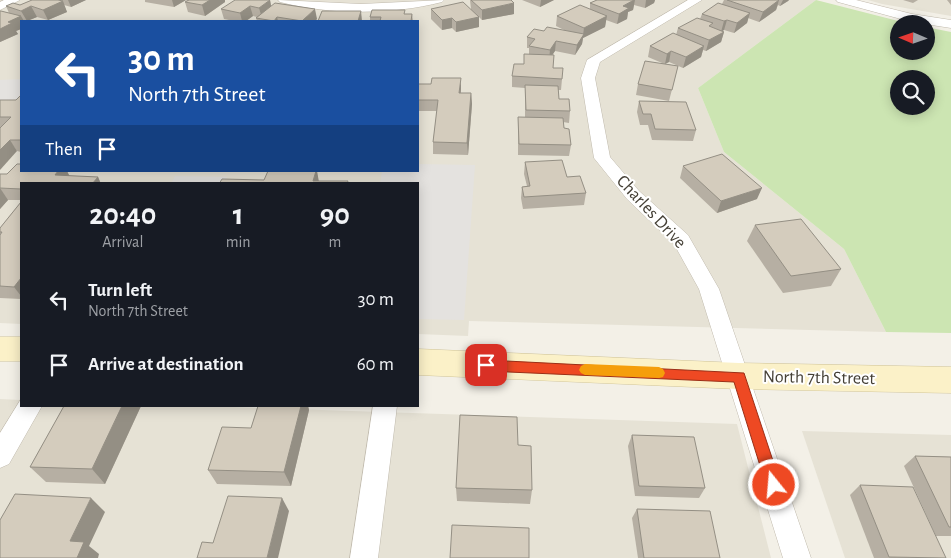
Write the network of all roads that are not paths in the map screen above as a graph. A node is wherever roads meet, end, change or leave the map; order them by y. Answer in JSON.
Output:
{"nodes":[{"id":1,"x":14,"y":0,"type":"edge"},
{"id":2,"x":284,"y":0,"type":"edge"},
{"id":3,"x":438,"y":0,"type":"edge"},
{"id":4,"x":696,"y":0,"type":"edge"},
{"id":5,"x":842,"y":0,"type":"edge"},
{"id":6,"x":0,"y":6,"type":"edge"},
{"id":7,"x":951,"y":24,"type":"edge"},
{"id":8,"x":0,"y":349,"type":"edge"},
{"id":9,"x":20,"y":349,"type":"edge"},
{"id":10,"x":419,"y":362,"type":"edge"},
{"id":11,"x":739,"y":376,"type":"junction"},
{"id":12,"x":951,"y":380,"type":"edge"},
{"id":13,"x":29,"y":407,"type":"edge"},
{"id":14,"x":385,"y":407,"type":"edge"},
{"id":15,"x":0,"y":456,"type":"edge"},
{"id":16,"x":364,"y":558,"type":"edge"},
{"id":17,"x":796,"y":558,"type":"edge"}],
"edges":[{"from":1,"to":6,"type":"street"},
{"from":2,"to":3,"type":"street"},
{"from":4,"to":11,"type":"street","name":"Charles Drive"},
{"from":5,"to":7,"type":"street"},
{"from":8,"to":9,"type":"main road"},
{"from":10,"to":11,"type":"main road","name":"North 7th Street"},
{"from":11,"to":12,"type":"main road","name":"North 7th Street"},
{"from":11,"to":17,"type":"street","name":"Charles Drive"},
{"from":13,"to":15,"type":"street"},
{"from":14,"to":16,"type":"street"}]}
